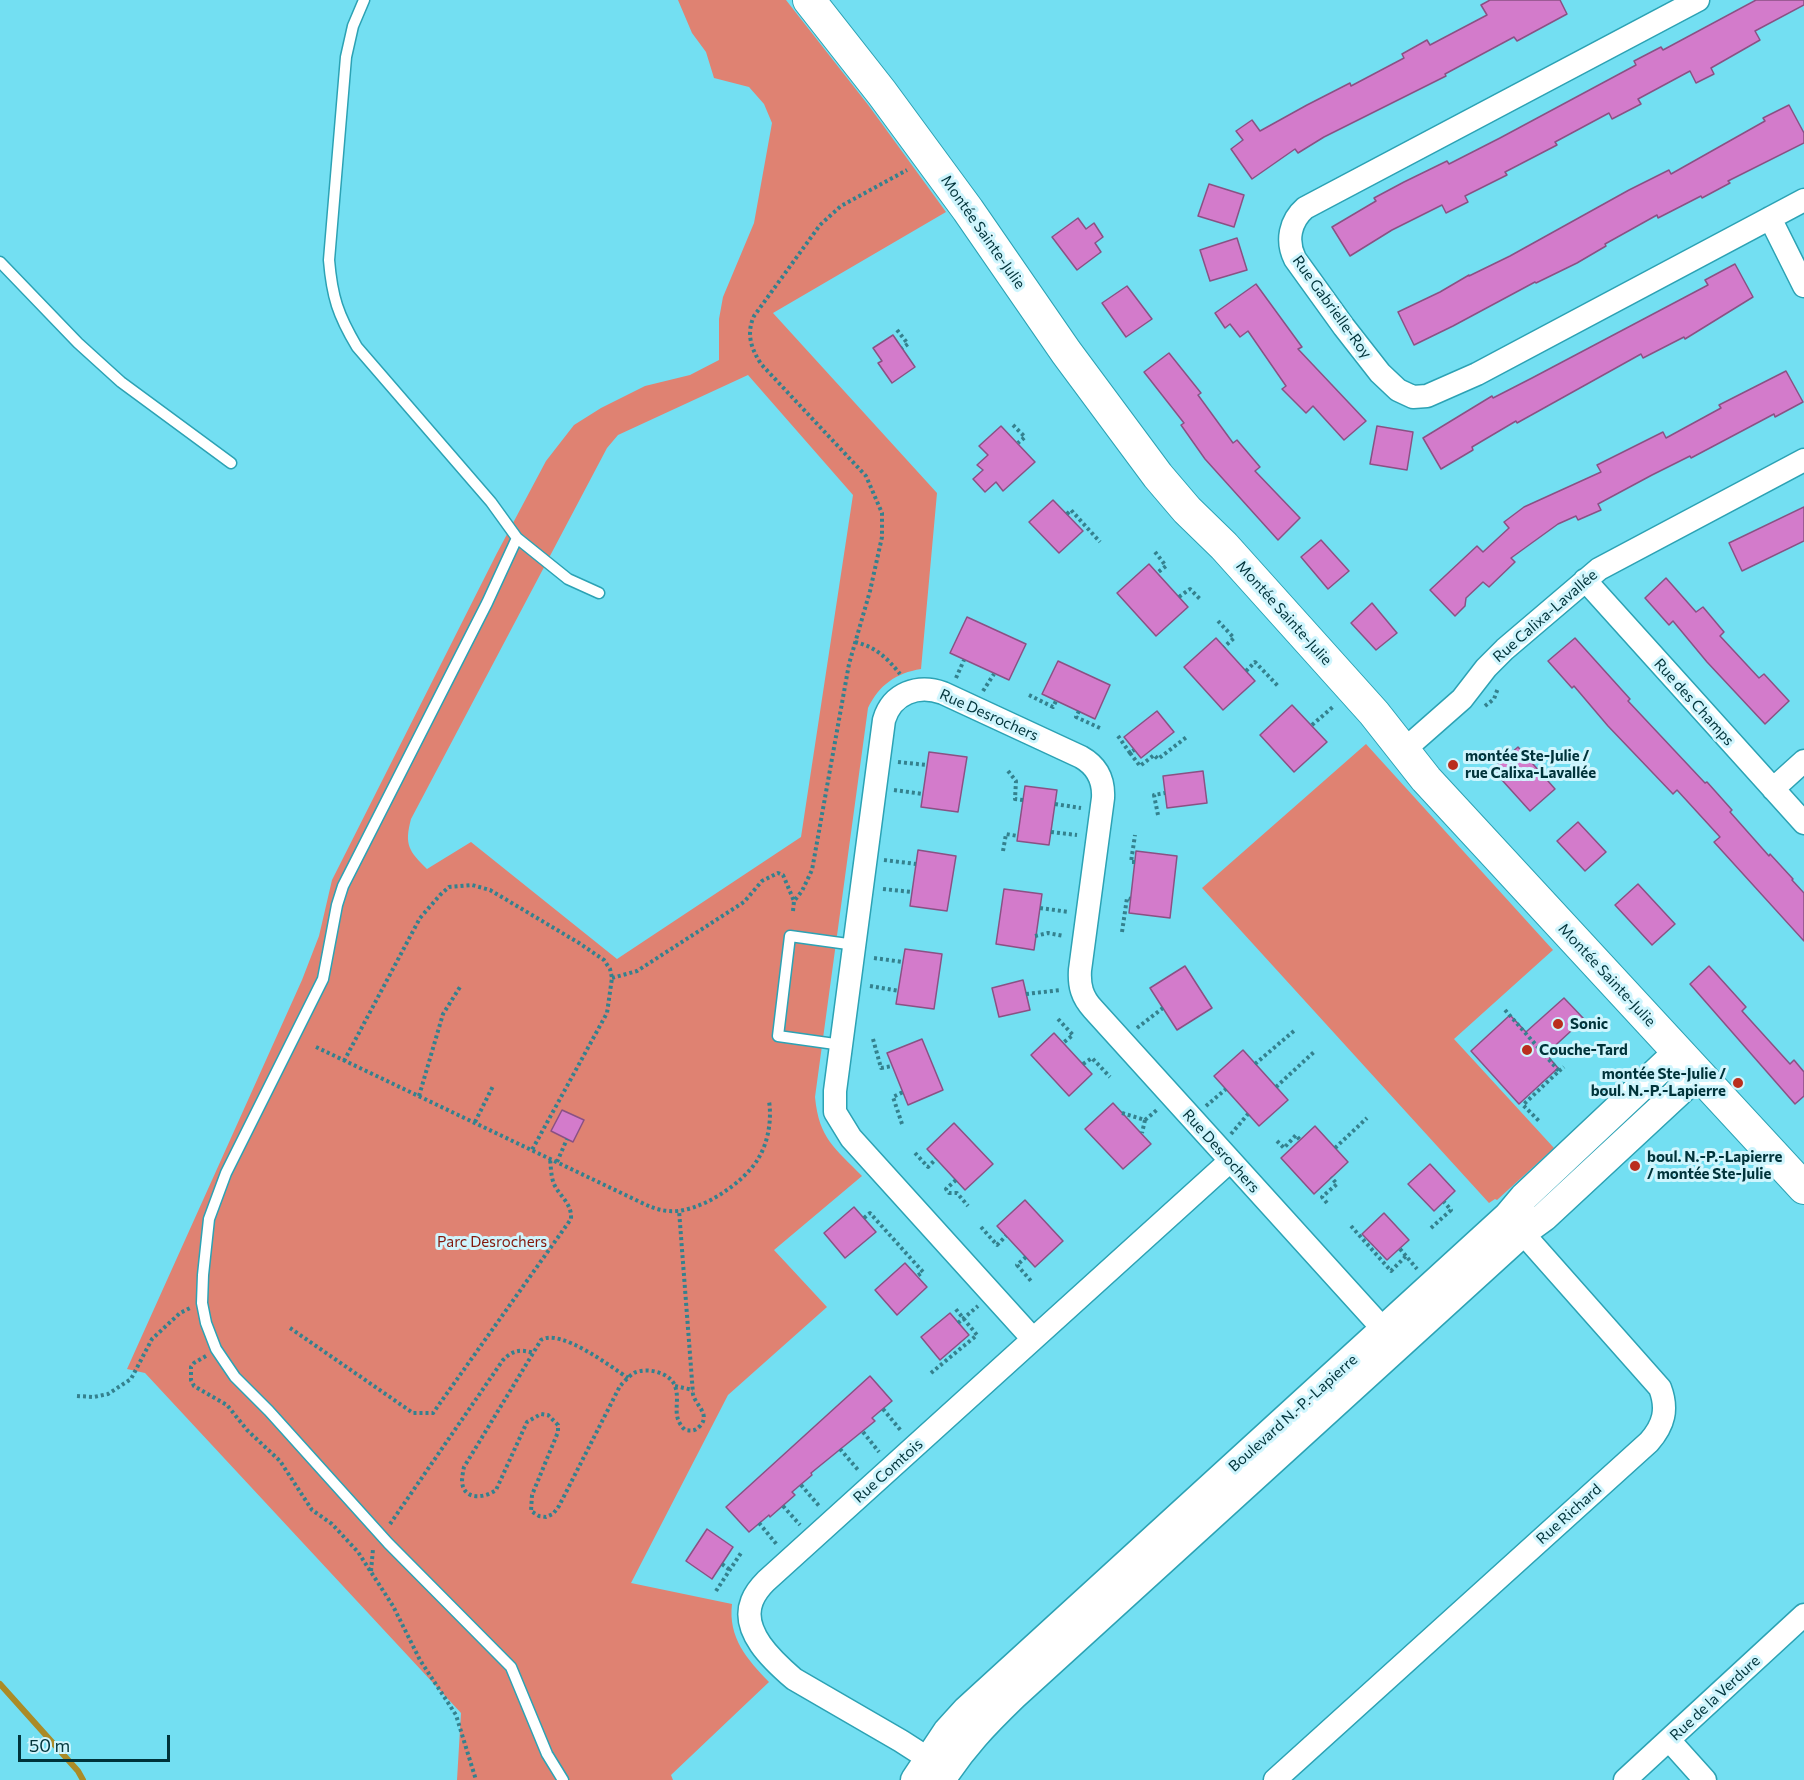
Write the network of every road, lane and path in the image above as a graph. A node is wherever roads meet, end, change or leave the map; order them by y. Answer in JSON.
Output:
{"nodes":[{"id":1,"x":364,"y":0,"type":"edge"},
{"id":2,"x":809,"y":0,"type":"edge"},
{"id":3,"x":1698,"y":0,"type":"edge"},
{"id":4,"x":929,"y":157,"type":"junction"},
{"id":5,"x":1804,"y":200,"type":"edge"},
{"id":6,"x":1770,"y":218,"type":"junction"},
{"id":7,"x":0,"y":262,"type":"edge"},
{"id":8,"x":1804,"y":286,"type":"edge"},
{"id":9,"x":897,"y":330,"type":"dead end"},
{"id":10,"x":902,"y":348,"type":"dead end"},
{"id":11,"x":1012,"y":425,"type":"dead end"},
{"id":12,"x":1018,"y":443,"type":"dead end"},
{"id":13,"x":1804,"y":460,"type":"edge"},
{"id":14,"x":231,"y":463,"type":"dead end"},
{"id":15,"x":1066,"y":514,"type":"dead end"},
{"id":16,"x":517,"y":538,"type":"junction"},
{"id":17,"x":1100,"y":542,"type":"dead end"},
{"id":18,"x":1155,"y":552,"type":"dead end"},
{"id":19,"x":1157,"y":573,"type":"dead end"},
{"id":20,"x":1585,"y":580,"type":"junction"},
{"id":21,"x":599,"y":593,"type":"dead end"},
{"id":22,"x":1179,"y":597,"type":"dead end"},
{"id":23,"x":1200,"y":599,"type":"dead end"},
{"id":24,"x":1218,"y":621,"type":"dead end"},
{"id":25,"x":855,"y":642,"type":"junction"},
{"id":26,"x":1224,"y":647,"type":"dead end"},
{"id":27,"x":964,"y":660,"type":"dead end"},
{"id":28,"x":1246,"y":671,"type":"dead end"},
{"id":29,"x":994,"y":674,"type":"dead end"},
{"id":30,"x":903,"y":676,"type":"dead end"},
{"id":31,"x":955,"y":681,"type":"dead end"},
{"id":32,"x":1278,"y":686,"type":"dead end"},
{"id":33,"x":982,"y":693,"type":"dead end"},
{"id":34,"x":1029,"y":695,"type":"dead end"},
{"id":35,"x":1056,"y":700,"type":"dead end"},
{"id":36,"x":1335,"y":704,"type":"dead end"},
{"id":37,"x":1078,"y":711,"type":"dead end"},
{"id":38,"x":1312,"y":725,"type":"dead end"},
{"id":39,"x":1100,"y":728,"type":"dead end"},
{"id":40,"x":1118,"y":736,"type":"dead end"},
{"id":41,"x":1188,"y":736,"type":"dead end"},
{"id":42,"x":1404,"y":750,"type":"junction"},
{"id":43,"x":1804,"y":761,"type":"edge"},
{"id":44,"x":1008,"y":771,"type":"dead end"},
{"id":45,"x":1773,"y":789,"type":"junction"},
{"id":46,"x":1165,"y":793,"type":"dead end"},
{"id":47,"x":1023,"y":800,"type":"dead end"},
{"id":48,"x":1158,"y":816,"type":"dead end"},
{"id":49,"x":1804,"y":824,"type":"edge"},
{"id":50,"x":1135,"y":835,"type":"dead end"},
{"id":51,"x":1018,"y":836,"type":"dead end"},
{"id":52,"x":1003,"y":851,"type":"dead end"},
{"id":53,"x":1135,"y":862,"type":"dead end"},
{"id":54,"x":1130,"y":899,"type":"dead end"},
{"id":55,"x":794,"y":900,"type":"junction"},
{"id":56,"x":793,"y":911,"type":"dead end"},
{"id":57,"x":1122,"y":932,"type":"dead end"},
{"id":58,"x":855,"y":945,"type":"junction"},
{"id":59,"x":612,"y":978,"type":"junction"},
{"id":60,"x":460,"y":987,"type":"dead end"},
{"id":61,"x":1163,"y":1008,"type":"dead end"},
{"id":62,"x":1505,"y":1010,"type":"dead end"},
{"id":63,"x":1058,"y":1019,"type":"dead end"},
{"id":64,"x":1134,"y":1030,"type":"dead end"},
{"id":65,"x":1295,"y":1030,"type":"dead end"},
{"id":66,"x":873,"y":1039,"type":"dead end"},
{"id":67,"x":1064,"y":1043,"type":"dead end"},
{"id":68,"x":842,"y":1045,"type":"junction"},
{"id":69,"x":316,"y":1047,"type":"dead end"},
{"id":70,"x":1315,"y":1051,"type":"dead end"},
{"id":71,"x":344,"y":1061,"type":"junction"},
{"id":72,"x":1688,"y":1063,"type":"junction"},
{"id":73,"x":1083,"y":1064,"type":"dead end"},
{"id":74,"x":1255,"y":1064,"type":"dead end"},
{"id":75,"x":892,"y":1066,"type":"dead end"},
{"id":76,"x":1564,"y":1066,"type":"dead end"},
{"id":77,"x":1559,"y":1071,"type":"junction"},
{"id":78,"x":1110,"y":1077,"type":"dead end"},
{"id":79,"x":493,"y":1086,"type":"dead end"},
{"id":80,"x":1276,"y":1087,"type":"dead end"},
{"id":81,"x":1226,"y":1089,"type":"dead end"},
{"id":82,"x":903,"y":1092,"type":"dead end"},
{"id":83,"x":419,"y":1096,"type":"junction"},
{"id":84,"x":769,"y":1101,"type":"dead end"},
{"id":85,"x":1204,"y":1108,"type":"dead end"},
{"id":86,"x":1122,"y":1113,"type":"dead end"},
{"id":87,"x":1248,"y":1114,"type":"dead end"},
{"id":88,"x":1367,"y":1118,"type":"dead end"},
{"id":89,"x":549,"y":1119,"type":"junction"},
{"id":90,"x":475,"y":1122,"type":"junction"},
{"id":91,"x":556,"y":1122,"type":"dead end"},
{"id":92,"x":1540,"y":1122,"type":"dead end"},
{"id":93,"x":902,"y":1124,"type":"dead end"},
{"id":94,"x":1142,"y":1133,"type":"dead end"},
{"id":95,"x":1230,"y":1136,"type":"dead end"},
{"id":96,"x":567,"y":1139,"type":"dead end"},
{"id":97,"x":1300,"y":1140,"type":"dead end"},
{"id":98,"x":1277,"y":1141,"type":"dead end"},
{"id":99,"x":1335,"y":1148,"type":"dead end"},
{"id":100,"x":532,"y":1150,"type":"junction"},
{"id":101,"x":915,"y":1153,"type":"dead end"},
{"id":102,"x":549,"y":1158,"type":"junction"},
{"id":103,"x":936,"y":1159,"type":"dead end"},
{"id":104,"x":1230,"y":1161,"type":"junction"},
{"id":105,"x":557,"y":1162,"type":"junction"},
{"id":106,"x":1331,"y":1178,"type":"dead end"},
{"id":107,"x":956,"y":1180,"type":"dead end"},
{"id":108,"x":1804,"y":1188,"type":"edge"},
{"id":109,"x":1443,"y":1202,"type":"dead end"},
{"id":110,"x":1327,"y":1203,"type":"dead end"},
{"id":111,"x":968,"y":1206,"type":"dead end"},
{"id":112,"x":679,"y":1210,"type":"junction"},
{"id":113,"x":864,"y":1218,"type":"dead end"},
{"id":114,"x":1515,"y":1225,"type":"junction"},
{"id":115,"x":1351,"y":1226,"type":"dead end"},
{"id":116,"x":981,"y":1227,"type":"dead end"},
{"id":117,"x":1431,"y":1228,"type":"dead end"},
{"id":118,"x":1006,"y":1236,"type":"dead end"},
{"id":119,"x":1400,"y":1249,"type":"dead end"},
{"id":120,"x":1406,"y":1256,"type":"junction"},
{"id":121,"x":1026,"y":1257,"type":"dead end"},
{"id":122,"x":1421,"y":1274,"type":"dead end"},
{"id":123,"x":917,"y":1276,"type":"dead end"},
{"id":124,"x":1031,"y":1281,"type":"dead end"},
{"id":125,"x":202,"y":1303,"type":"junction"},
{"id":126,"x":980,"y":1304,"type":"dead end"},
{"id":127,"x":954,"y":1307,"type":"dead end"},
{"id":128,"x":964,"y":1318,"type":"junction"},
{"id":129,"x":958,"y":1323,"type":"dead end"},
{"id":130,"x":290,"y":1328,"type":"dead end"},
{"id":131,"x":1391,"y":1339,"type":"junction"},
{"id":132,"x":1033,"y":1340,"type":"junction"},
{"id":133,"x":216,"y":1349,"type":"junction"},
{"id":134,"x":534,"y":1353,"type":"junction"},
{"id":135,"x":931,"y":1373,"type":"dead end"},
{"id":136,"x":627,"y":1378,"type":"junction"},
{"id":137,"x":675,"y":1386,"type":"junction"},
{"id":138,"x":693,"y":1390,"type":"junction"},
{"id":139,"x":77,"y":1396,"type":"dead end"},
{"id":140,"x":883,"y":1409,"type":"dead end"},
{"id":141,"x":863,"y":1432,"type":"dead end"},
{"id":142,"x":905,"y":1436,"type":"dead end"},
{"id":143,"x":840,"y":1449,"type":"dead end"},
{"id":144,"x":883,"y":1456,"type":"dead end"},
{"id":145,"x":862,"y":1474,"type":"dead end"},
{"id":146,"x":801,"y":1485,"type":"dead end"},
{"id":147,"x":783,"y":1506,"type":"dead end"},
{"id":148,"x":823,"y":1510,"type":"dead end"},
{"id":149,"x":759,"y":1523,"type":"dead end"},
{"id":150,"x":803,"y":1528,"type":"dead end"},
{"id":151,"x":382,"y":1536,"type":"junction"},
{"id":152,"x":780,"y":1549,"type":"dead end"},
{"id":153,"x":741,"y":1553,"type":"dead end"},
{"id":154,"x":722,"y":1564,"type":"dead end"},
{"id":155,"x":730,"y":1570,"type":"junction"},
{"id":156,"x":716,"y":1591,"type":"dead end"},
{"id":157,"x":1804,"y":1615,"type":"edge"},
{"id":158,"x":1669,"y":1740,"type":"junction"},
{"id":159,"x":933,"y":1772,"type":"edge"},
{"id":160,"x":476,"y":1780,"type":"edge"},
{"id":161,"x":562,"y":1780,"type":"edge"},
{"id":162,"x":1275,"y":1780,"type":"edge"},
{"id":163,"x":1625,"y":1780,"type":"edge"},
{"id":164,"x":1705,"y":1780,"type":"edge"}],
"edges":[{"from":1,"to":16,"type":"lane"},
{"from":2,"to":4,"type":"main road","name":"Montée Sainte-Julie"},
{"from":3,"to":6,"type":"street","name":"Rue Gabrielle-Roy"},
{"from":4,"to":25,"type":"path"},
{"from":4,"to":42,"type":"main road","name":"Montée Sainte-Julie"},
{"from":5,"to":6,"type":"street","name":"Rue Gabrielle-Roy"},
{"from":6,"to":8,"type":"street"},
{"from":7,"to":14,"type":"lane"},
{"from":9,"to":10,"type":"path"},
{"from":11,"to":12,"type":"path"},
{"from":13,"to":20,"type":"street","name":"Rue Calixa-Lavallée"},
{"from":15,"to":17,"type":"path"},
{"from":16,"to":21,"type":"lane"},
{"from":16,"to":125,"type":"lane"},
{"from":18,"to":19,"type":"path"},
{"from":20,"to":42,"type":"street","name":"Rue Calixa-Lavallée"},
{"from":20,"to":45,"type":"street","name":"Rue des Champs"},
{"from":22,"to":23,"type":"path"},
{"from":24,"to":26,"type":"path"},
{"from":25,"to":30,"type":"path"},
{"from":25,"to":55,"type":"path"},
{"from":27,"to":31,"type":"path"},
{"from":28,"to":32,"type":"path"},
{"from":29,"to":33,"type":"path"},
{"from":34,"to":35,"type":"path"},
{"from":36,"to":38,"type":"path"},
{"from":37,"to":39,"type":"path"},
{"from":40,"to":41,"type":"path"},
{"from":42,"to":72,"type":"main road","name":"Montée Sainte-Julie"},
{"from":43,"to":45,"type":"street"},
{"from":44,"to":47,"type":"path"},
{"from":45,"to":49,"type":"street","name":"Rue des Champs"},
{"from":46,"to":48,"type":"path"},
{"from":50,"to":53,"type":"path"},
{"from":51,"to":52,"type":"path"},
{"from":54,"to":57,"type":"path"},
{"from":55,"to":56,"type":"path"},
{"from":55,"to":59,"type":"path"},
{"from":58,"to":68,"type":"street","name":"Rue Desrochers"},
{"from":58,"to":68,"type":"lane"},
{"from":58,"to":104,"type":"street","name":"Rue Desrochers"},
{"from":59,"to":71,"type":"path"},
{"from":59,"to":89,"type":"path"},
{"from":60,"to":83,"type":"path"},
{"from":61,"to":64,"type":"path"},
{"from":62,"to":77,"type":"path"},
{"from":63,"to":67,"type":"path"},
{"from":65,"to":74,"type":"path"},
{"from":66,"to":75,"type":"path"},
{"from":68,"to":132,"type":"street","name":"Rue Desrochers"},
{"from":69,"to":71,"type":"path"},
{"from":70,"to":80,"type":"path"},
{"from":71,"to":83,"type":"path"},
{"from":72,"to":108,"type":"main road","name":"Montée Sainte-Julie"},
{"from":72,"to":114,"type":"street","name":"Boulevard N.-P.-Lapierre"},
{"from":73,"to":78,"type":"path"},
{"from":76,"to":77,"type":"path"},
{"from":77,"to":92,"type":"path"},
{"from":79,"to":90,"type":"path"},
{"from":81,"to":85,"type":"path"},
{"from":82,"to":93,"type":"path"},
{"from":83,"to":90,"type":"path"},
{"from":84,"to":112,"type":"path"},
{"from":86,"to":94,"type":"path"},
{"from":87,"to":95,"type":"path"},
{"from":88,"to":99,"type":"path"},
{"from":89,"to":91,"type":"path"},
{"from":89,"to":100,"type":"path"},
{"from":90,"to":100,"type":"path"},
{"from":96,"to":105,"type":"path"},
{"from":97,"to":98,"type":"path"},
{"from":100,"to":102,"type":"path"},
{"from":101,"to":103,"type":"path"},
{"from":102,"to":105,"type":"path"},
{"from":102,"to":130,"type":"path"},
{"from":104,"to":131,"type":"street","name":"Rue Desrochers"},
{"from":104,"to":132,"type":"street","name":"Rue Comtois"},
{"from":105,"to":112,"type":"path"},
{"from":106,"to":110,"type":"path"},
{"from":107,"to":111,"type":"path"},
{"from":109,"to":117,"type":"path"},
{"from":112,"to":138,"type":"path"},
{"from":113,"to":123,"type":"path"},
{"from":114,"to":131,"type":"street","name":"Boulevard N.-P.-Lapierre"},
{"from":114,"to":162,"type":"street","name":"Rue Richard"},
{"from":115,"to":120,"type":"path"},
{"from":116,"to":118,"type":"path"},
{"from":119,"to":120,"type":"path"},
{"from":120,"to":122,"type":"path"},
{"from":121,"to":124,"type":"path"},
{"from":125,"to":133,"type":"lane"},
{"from":125,"to":139,"type":"path"},
{"from":126,"to":128,"type":"path"},
{"from":127,"to":128,"type":"path"},
{"from":128,"to":129,"type":"path"},
{"from":128,"to":135,"type":"path"},
{"from":131,"to":159,"type":"street","name":"Boulevard N.-P.-Lapierre"},
{"from":132,"to":159,"type":"street","name":"Rue Comtois"},
{"from":133,"to":151,"type":"lane"},
{"from":133,"to":160,"type":"path"},
{"from":134,"to":136,"type":"path"},
{"from":134,"to":136,"type":"path"},
{"from":134,"to":151,"type":"path"},
{"from":136,"to":137,"type":"path"},
{"from":137,"to":138,"type":"path"},
{"from":137,"to":138,"type":"path"},
{"from":140,"to":142,"type":"path"},
{"from":141,"to":144,"type":"path"},
{"from":143,"to":145,"type":"path"},
{"from":146,"to":148,"type":"path"},
{"from":147,"to":150,"type":"path"},
{"from":149,"to":152,"type":"path"},
{"from":151,"to":161,"type":"lane"},
{"from":153,"to":155,"type":"path"},
{"from":154,"to":155,"type":"path"},
{"from":155,"to":156,"type":"path"},
{"from":157,"to":158,"type":"street","name":"Rue de la Verdure"},
{"from":158,"to":163,"type":"street","name":"Rue de la Verdure"},
{"from":158,"to":164,"type":"street"}]}
